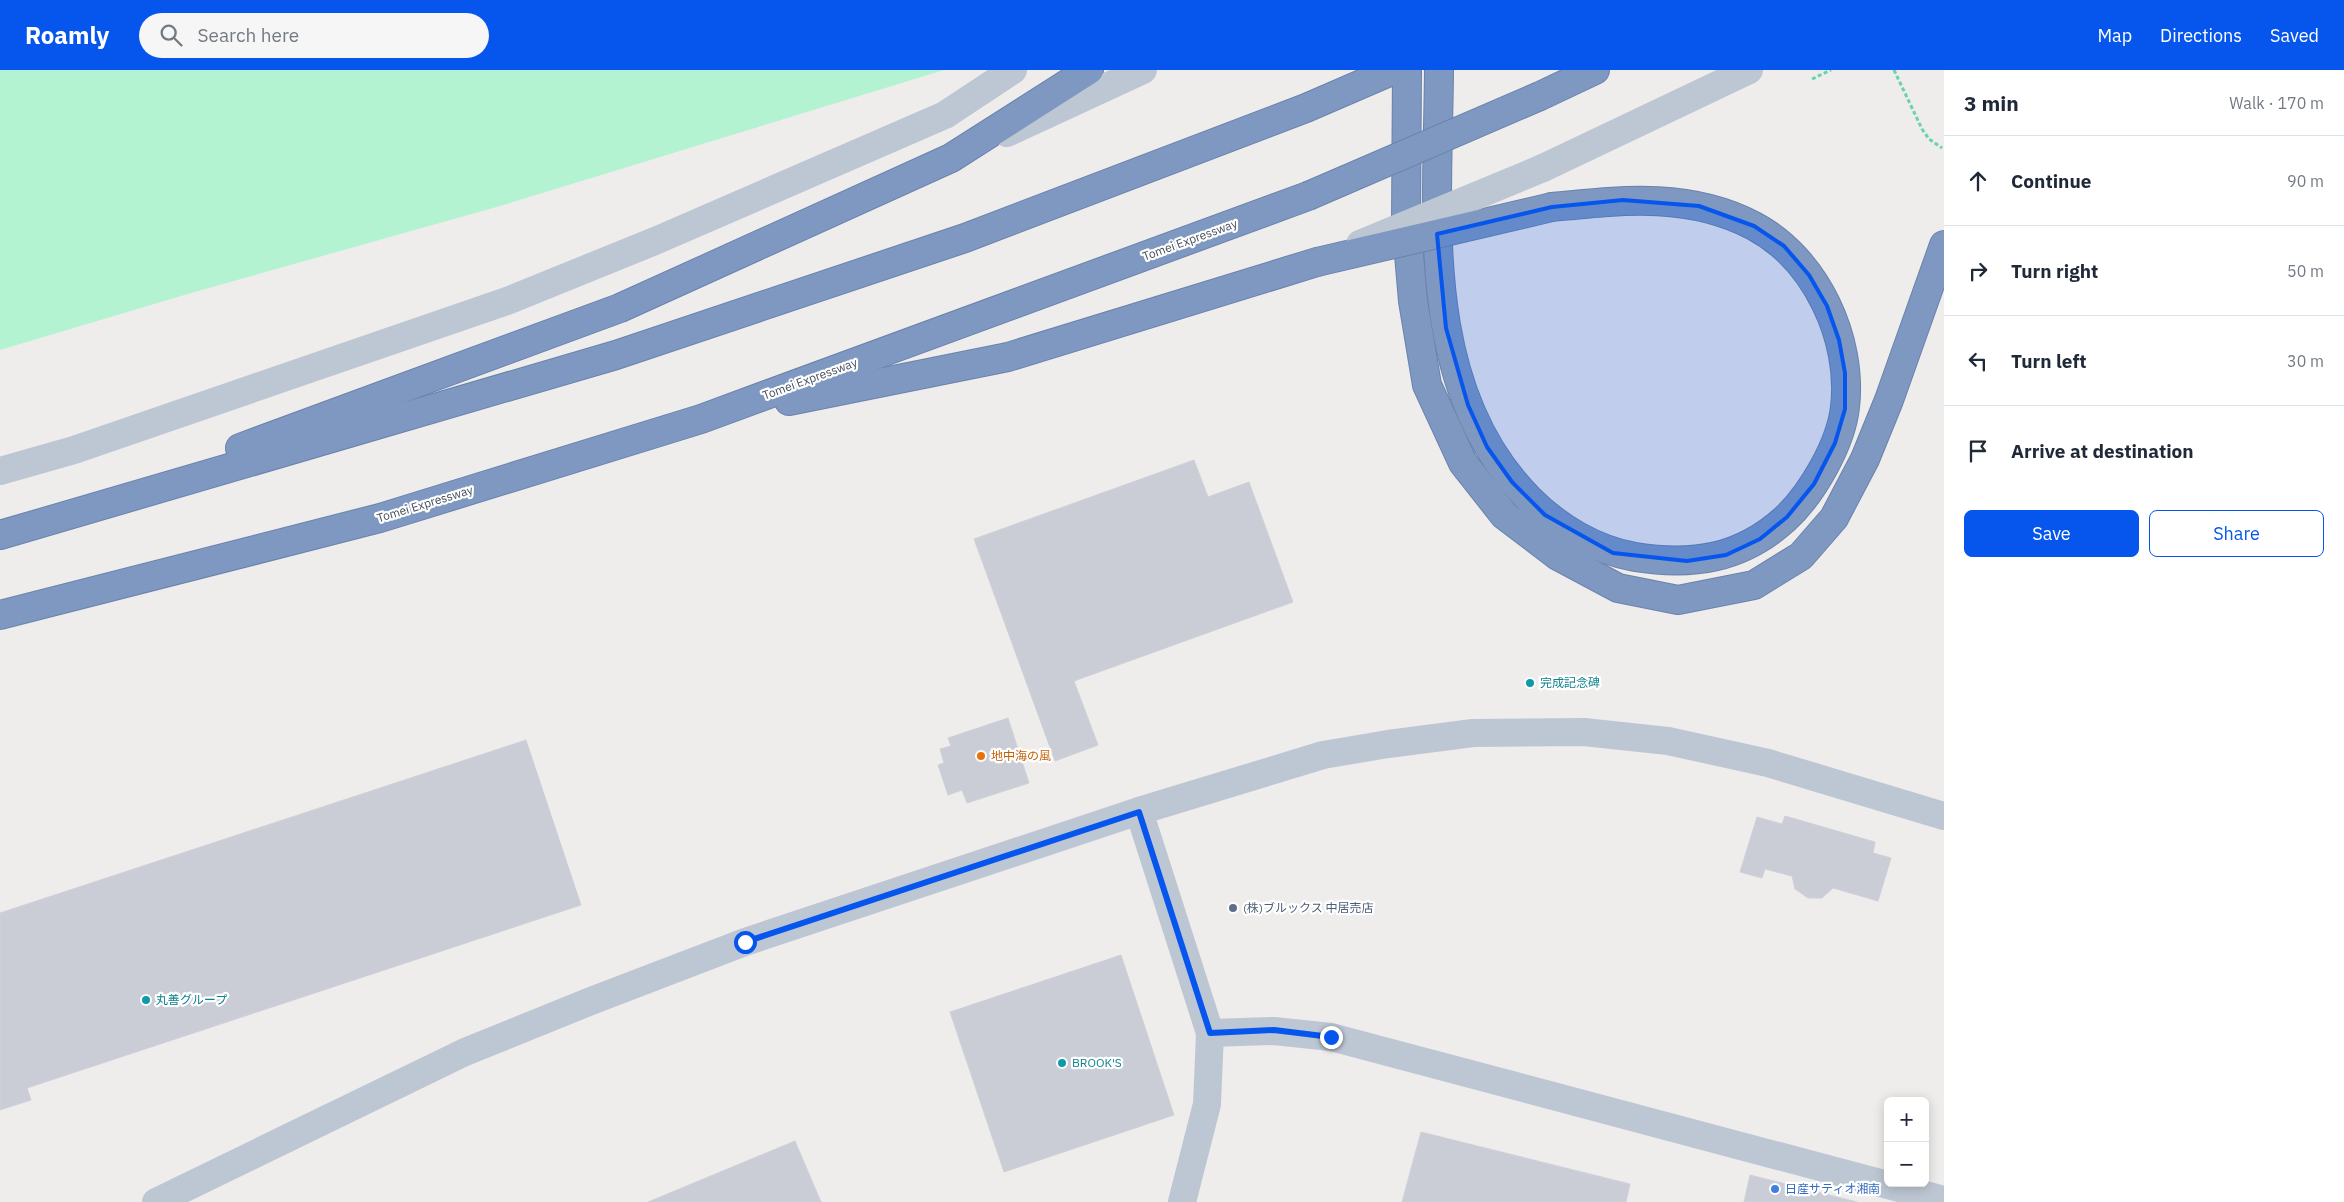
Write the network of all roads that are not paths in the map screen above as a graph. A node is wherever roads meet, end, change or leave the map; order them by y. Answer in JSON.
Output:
{"nodes":[{"id":1,"x":1012,"y":70,"type":"edge"},
{"id":2,"x":1089,"y":70,"type":"edge"},
{"id":3,"x":1143,"y":70,"type":"edge"},
{"id":4,"x":1394,"y":70,"type":"edge"},
{"id":5,"x":1407,"y":70,"type":"edge"},
{"id":6,"x":1439,"y":70,"type":"edge"},
{"id":7,"x":1595,"y":70,"type":"edge"},
{"id":8,"x":1749,"y":70,"type":"edge"},
{"id":9,"x":951,"y":158,"type":"junction"},
{"id":10,"x":1944,"y":246,"type":"edge"},
{"id":11,"x":1317,"y":262,"type":"junction"},
{"id":12,"x":701,"y":419,"type":"junction"},
{"id":13,"x":0,"y":472,"type":"edge"},
{"id":14,"x":3,"y":534,"type":"edge"},
{"id":15,"x":0,"y":615,"type":"edge"},
{"id":16,"x":1139,"y":812,"type":"junction"},
{"id":17,"x":1944,"y":816,"type":"edge"},
{"id":18,"x":1210,"y":1033,"type":"junction"},
{"id":19,"x":1944,"y":1200,"type":"edge"},
{"id":20,"x":156,"y":1202,"type":"edge"},
{"id":21,"x":1182,"y":1202,"type":"edge"}],
"edges":[{"from":1,"to":13,"type":"street"},
{"from":2,"to":9,"type":"highway"},
{"from":3,"to":9,"type":"street"},
{"from":4,"to":14,"type":"highway"},
{"from":5,"to":10,"type":"highway"},
{"from":6,"to":11,"type":"highway","bridge":true},
{"from":7,"to":12,"type":"highway","name":"Tomei Expressway","bridge":true},
{"from":8,"to":11,"type":"street","bridge":true},
{"from":9,"to":14,"type":"highway"},
{"from":11,"to":12,"type":"highway"},
{"from":12,"to":15,"type":"highway","name":"Tomei Expressway"},
{"from":16,"to":17,"type":"street"},
{"from":16,"to":18,"type":"street"},
{"from":16,"to":20,"type":"street"},
{"from":18,"to":19,"type":"street"},
{"from":18,"to":21,"type":"street"}]}
